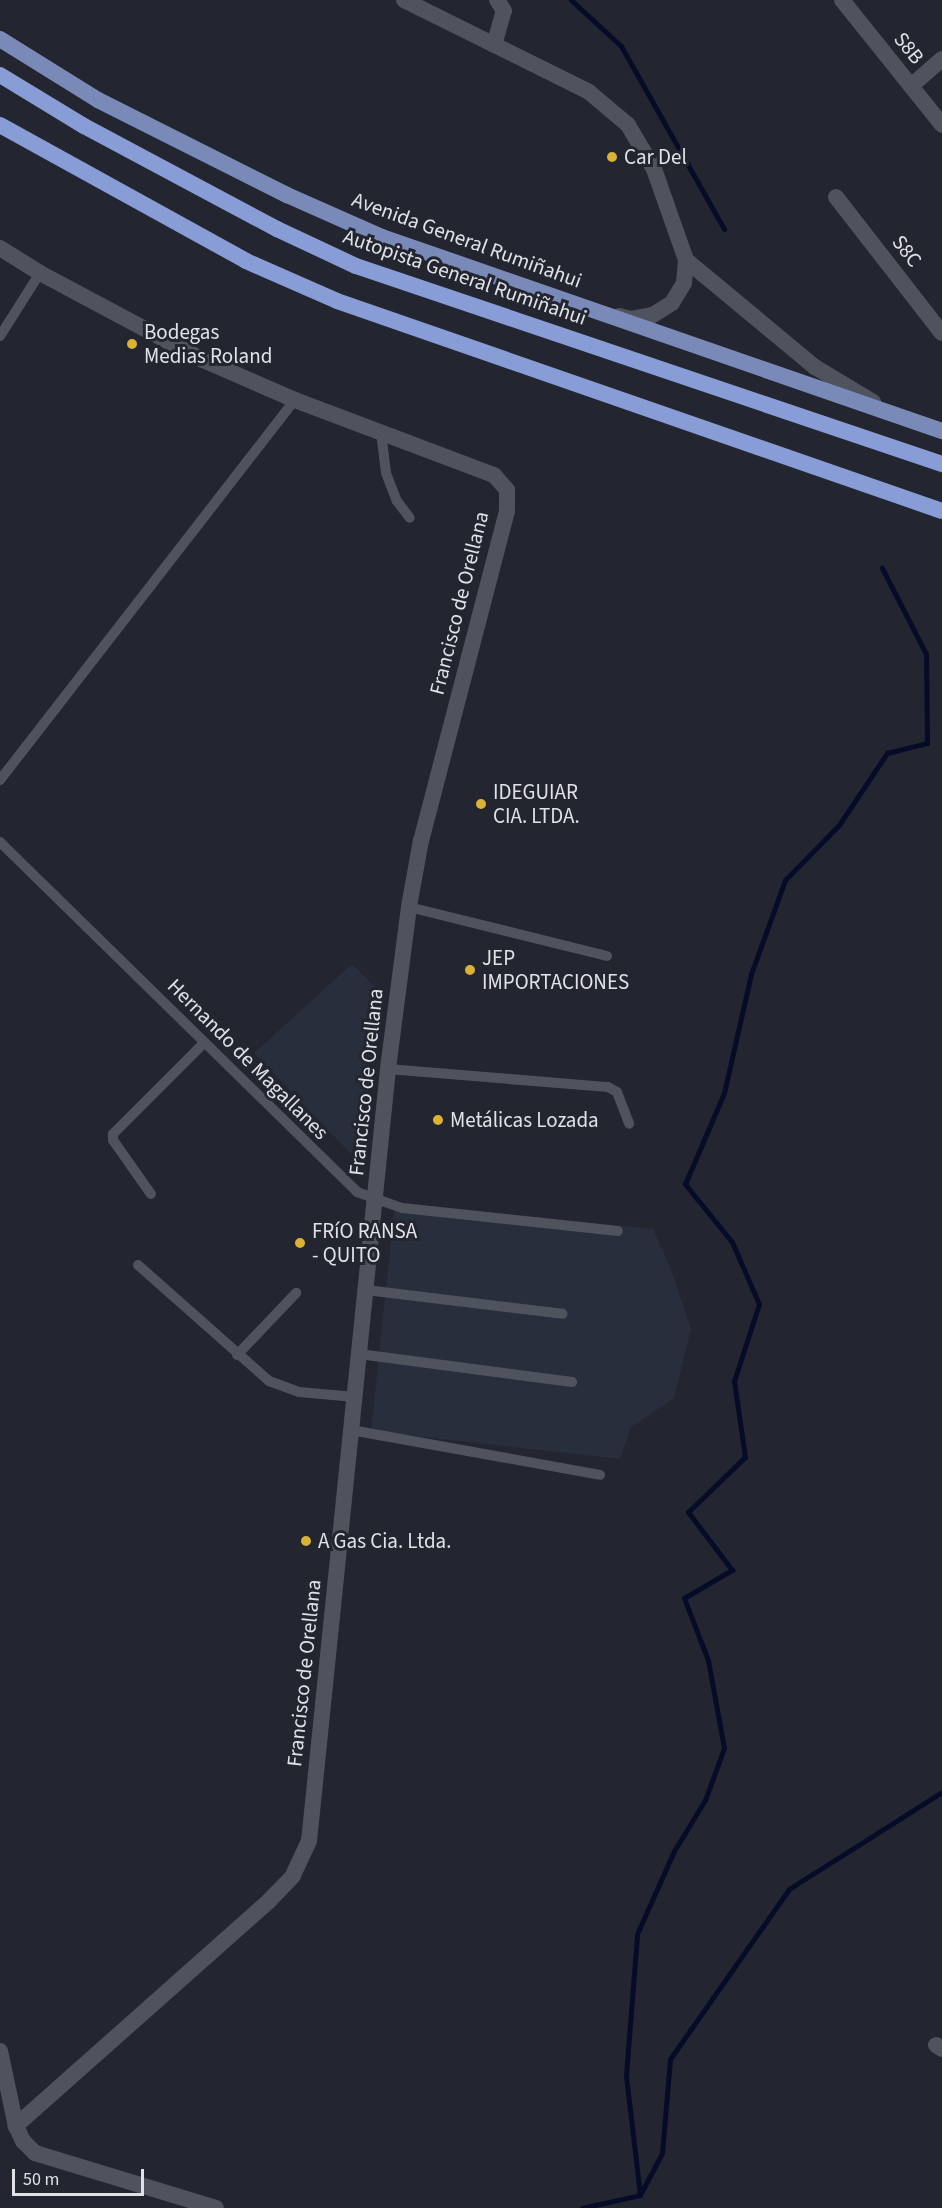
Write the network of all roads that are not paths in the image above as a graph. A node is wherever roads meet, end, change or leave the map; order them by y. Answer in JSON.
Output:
{"nodes":[{"id":1,"x":404,"y":0,"type":"edge"},
{"id":2,"x":497,"y":0,"type":"edge"},
{"id":3,"x":842,"y":0,"type":"edge"},
{"id":4,"x":0,"y":39,"type":"edge"},
{"id":5,"x":494,"y":45,"type":"junction"},
{"id":6,"x":942,"y":59,"type":"edge"},
{"id":7,"x":0,"y":75,"type":"edge"},
{"id":8,"x":911,"y":86,"type":"junction"},
{"id":9,"x":0,"y":125,"type":"edge"},
{"id":10,"x":942,"y":125,"type":"edge"},
{"id":11,"x":836,"y":197,"type":"dead end"},
{"id":12,"x":0,"y":248,"type":"edge"},
{"id":13,"x":686,"y":260,"type":"junction"},
{"id":14,"x":40,"y":273,"type":"junction"},
{"id":15,"x":609,"y":314,"type":"junction"},
{"id":16,"x":942,"y":333,"type":"edge"},
{"id":17,"x":0,"y":336,"type":"edge"},
{"id":18,"x":295,"y":400,"type":"junction"},
{"id":19,"x":912,"y":422,"type":"junction"},
{"id":20,"x":942,"y":431,"type":"edge"},
{"id":21,"x":381,"y":432,"type":"junction"},
{"id":22,"x":942,"y":464,"type":"edge"},
{"id":23,"x":942,"y":511,"type":"edge"},
{"id":24,"x":410,"y":518,"type":"dead end"},
{"id":25,"x":0,"y":780,"type":"edge"},
{"id":26,"x":0,"y":842,"type":"edge"},
{"id":27,"x":409,"y":907,"type":"junction"},
{"id":28,"x":607,"y":956,"type":"dead end"},
{"id":29,"x":204,"y":1043,"type":"junction"},
{"id":30,"x":388,"y":1070,"type":"junction"},
{"id":31,"x":629,"y":1124,"type":"dead end"},
{"id":32,"x":151,"y":1194,"type":"dead end"},
{"id":33,"x":375,"y":1197,"type":"junction"},
{"id":34,"x":618,"y":1231,"type":"dead end"},
{"id":35,"x":138,"y":1265,"type":"dead end"},
{"id":36,"x":366,"y":1290,"type":"junction"},
{"id":37,"x":296,"y":1293,"type":"dead end"},
{"id":38,"x":562,"y":1314,"type":"dead end"},
{"id":39,"x":359,"y":1354,"type":"junction"},
{"id":40,"x":237,"y":1355,"type":"junction"},
{"id":41,"x":572,"y":1382,"type":"dead end"},
{"id":42,"x":355,"y":1397,"type":"junction"},
{"id":43,"x":351,"y":1430,"type":"junction"},
{"id":44,"x":600,"y":1475,"type":"dead end"},
{"id":45,"x":0,"y":2050,"type":"edge"},
{"id":46,"x":16,"y":2126,"type":"junction"},
{"id":47,"x":216,"y":2208,"type":"edge"}],
"edges":[{"from":1,"to":5,"type":"street"},
{"from":2,"to":5,"type":"street"},
{"from":3,"to":8,"type":"street","name":"S8B"},
{"from":4,"to":15,"type":"main road","name":"Avenida General Rumiñahui"},
{"from":5,"to":13,"type":"street"},
{"from":6,"to":8,"type":"street"},
{"from":7,"to":22,"type":"highway","name":"Autopista General Rumiñahui"},
{"from":8,"to":10,"type":"street","name":"S8B"},
{"from":9,"to":23,"type":"highway"},
{"from":11,"to":16,"type":"street","name":"S8C"},
{"from":12,"to":14,"type":"street","name":"Francisco de Orellana"},
{"from":13,"to":15,"type":"street"},
{"from":13,"to":19,"type":"street"},
{"from":14,"to":17,"type":"lane"},
{"from":14,"to":18,"type":"street","name":"Francisco de Orellana"},
{"from":15,"to":19,"type":"main road","name":"Avenida General Rumiñahui"},
{"from":18,"to":21,"type":"street","name":"Francisco de Orellana"},
{"from":18,"to":25,"type":"lane"},
{"from":19,"to":20,"type":"main road","name":"Avenida General Rumiñahui"},
{"from":21,"to":24,"type":"lane"},
{"from":21,"to":27,"type":"street","name":"Francisco de Orellana"},
{"from":26,"to":29,"type":"lane","name":"Hernando de Magallanes"},
{"from":27,"to":28,"type":"lane"},
{"from":27,"to":30,"type":"street","name":"Francisco de Orellana"},
{"from":29,"to":32,"type":"lane"},
{"from":29,"to":33,"type":"lane","name":"Hernando de Magallanes"},
{"from":30,"to":31,"type":"lane"},
{"from":30,"to":33,"type":"street","name":"Francisco de Orellana"},
{"from":33,"to":34,"type":"lane","name":"Hernando de Magallanes"},
{"from":33,"to":36,"type":"street","name":"Francisco de Orellana"},
{"from":35,"to":40,"type":"lane"},
{"from":36,"to":38,"type":"lane"},
{"from":36,"to":39,"type":"street","name":"Francisco de Orellana"},
{"from":37,"to":40,"type":"lane"},
{"from":39,"to":41,"type":"lane"},
{"from":39,"to":42,"type":"street","name":"Francisco de Orellana"},
{"from":40,"to":42,"type":"lane"},
{"from":42,"to":43,"type":"street","name":"Francisco de Orellana"},
{"from":43,"to":44,"type":"lane"},
{"from":43,"to":46,"type":"street","name":"Francisco de Orellana"},
{"from":45,"to":46,"type":"street"},
{"from":46,"to":47,"type":"street"}]}
